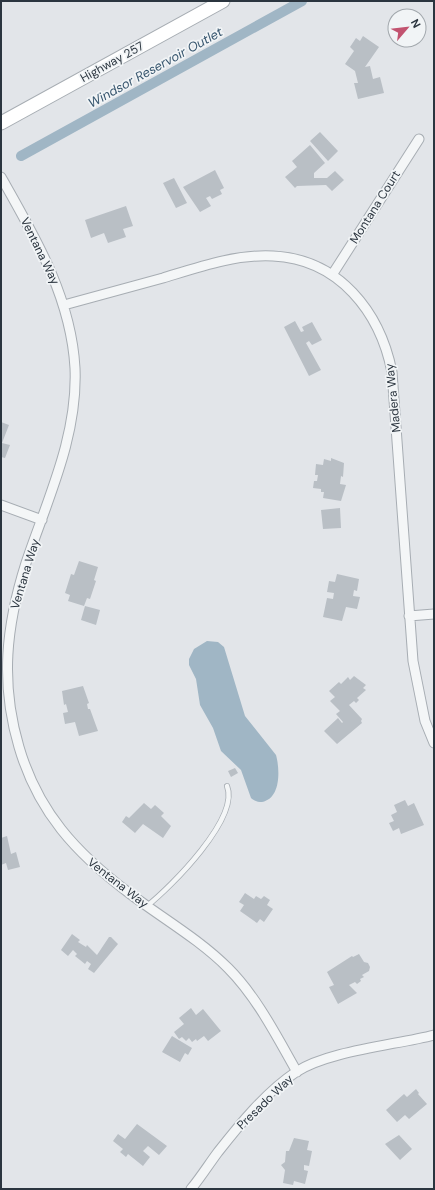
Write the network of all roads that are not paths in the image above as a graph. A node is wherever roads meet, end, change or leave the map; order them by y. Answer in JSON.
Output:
{"nodes":[{"id":1,"x":222,"y":1,"type":"edge"},
{"id":2,"x":1,"y":123,"type":"edge"},
{"id":3,"x":419,"y":139,"type":"dead end"},
{"id":4,"x":1,"y":177,"type":"edge"},
{"id":5,"x":332,"y":275,"type":"junction"},
{"id":6,"x":64,"y":305,"type":"junction"},
{"id":7,"x":1,"y":505,"type":"edge"},
{"id":8,"x":42,"y":520,"type":"junction"},
{"id":9,"x":434,"y":614,"type":"edge"},
{"id":10,"x":409,"y":616,"type":"junction"},
{"id":11,"x":434,"y":743,"type":"edge"},
{"id":12,"x":227,"y":786,"type":"dead end"},
{"id":13,"x":147,"y":906,"type":"junction"},
{"id":14,"x":434,"y":1035,"type":"edge"},
{"id":15,"x":297,"y":1072,"type":"junction"},
{"id":16,"x":191,"y":1189,"type":"edge"}],
"edges":[{"from":1,"to":2,"type":"main road","name":"Highway 257"},
{"from":3,"to":5,"type":"street","name":"Montana Court"},
{"from":4,"to":6,"type":"street","name":"Ventana Way"},
{"from":5,"to":6,"type":"street","name":"Madera Way"},
{"from":5,"to":10,"type":"street","name":"Madera Way"},
{"from":6,"to":8,"type":"street","name":"Ventana Way"},
{"from":7,"to":8,"type":"street"},
{"from":8,"to":13,"type":"street","name":"Ventana Way"},
{"from":9,"to":10,"type":"street"},
{"from":10,"to":11,"type":"street","name":"Madera Way"},
{"from":12,"to":13,"type":"lane"},
{"from":13,"to":15,"type":"street","name":"Ventana Way"},
{"from":14,"to":15,"type":"street","name":"Presado Way"},
{"from":15,"to":16,"type":"street","name":"Presado Way"}]}
